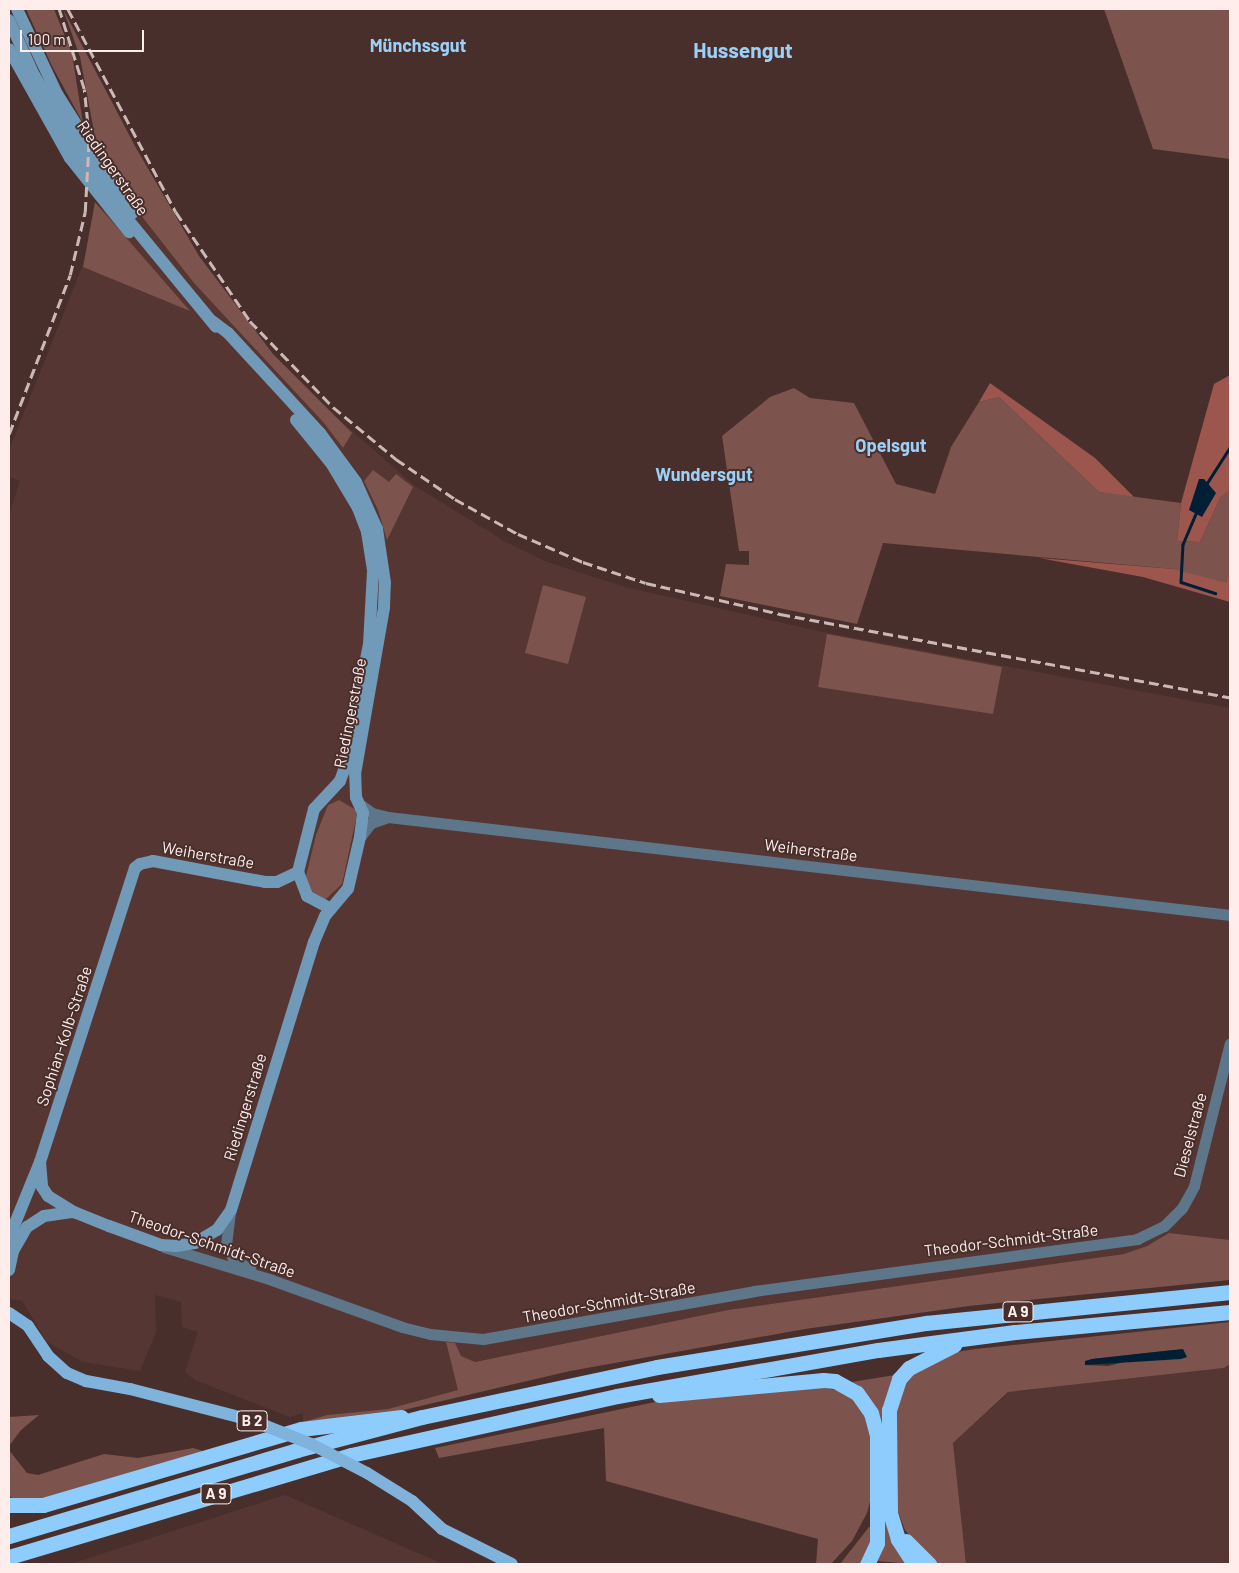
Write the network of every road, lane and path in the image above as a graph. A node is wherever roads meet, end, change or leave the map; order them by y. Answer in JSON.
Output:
{"nodes":[{"id":1,"x":17,"y":9,"type":"edge"},
{"id":2,"x":9,"y":20,"type":"edge"},
{"id":3,"x":9,"y":48,"type":"edge"},
{"id":4,"x":153,"y":250,"type":"junction"},
{"id":5,"x":212,"y":321,"type":"junction"},
{"id":6,"x":362,"y":678,"type":"junction"},
{"id":7,"x":368,"y":702,"type":"junction"},
{"id":8,"x":354,"y":774,"type":"junction"},
{"id":9,"x":331,"y":791,"type":"junction"},
{"id":10,"x":359,"y":801,"type":"junction"},
{"id":11,"x":388,"y":817,"type":"junction"},
{"id":12,"x":360,"y":837,"type":"junction"},
{"id":13,"x":298,"y":872,"type":"junction"},
{"id":14,"x":335,"y":905,"type":"junction"},
{"id":15,"x":1230,"y":914,"type":"edge"},
{"id":16,"x":120,"y":919,"type":"joint"},
{"id":17,"x":1230,"y":1043,"type":"edge"},
{"id":18,"x":40,"y":1162,"type":"junction"},
{"id":19,"x":230,"y":1210,"type":"junction"},
{"id":20,"x":74,"y":1212,"type":"junction"},
{"id":21,"x":1164,"y":1226,"type":"joint"},
{"id":22,"x":9,"y":1238,"type":"edge"},
{"id":23,"x":161,"y":1245,"type":"junction"},
{"id":24,"x":9,"y":1270,"type":"edge"},
{"id":25,"x":269,"y":1279,"type":"junction"},
{"id":26,"x":1230,"y":1292,"type":"edge"},
{"id":27,"x":1230,"y":1312,"type":"edge"},
{"id":28,"x":9,"y":1313,"type":"edge"},
{"id":29,"x":974,"y":1337,"type":"junction"},
{"id":30,"x":617,"y":1396,"type":"junction"},
{"id":31,"x":422,"y":1417,"type":"junction"},
{"id":32,"x":9,"y":1505,"type":"edge"},
{"id":33,"x":893,"y":1526,"type":"junction"},
{"id":34,"x":9,"y":1536,"type":"edge"},
{"id":35,"x":9,"y":1557,"type":"edge"},
{"id":36,"x":512,"y":1564,"type":"edge"},
{"id":37,"x":867,"y":1564,"type":"edge"},
{"id":38,"x":914,"y":1564,"type":"edge"},
{"id":39,"x":929,"y":1564,"type":"edge"}],
"edges":[{"from":1,"to":4,"type":"main road"},
{"from":2,"to":4,"type":"main road","name":"Riedingerstraße"},
{"from":3,"to":4,"type":"main road"},
{"from":4,"to":5,"type":"main road","name":"Riedingerstraße"},
{"from":5,"to":6,"type":"main road","name":"Riedingerstraße"},
{"from":5,"to":7,"type":"main road","name":"Riedingerstraße"},
{"from":6,"to":7,"type":"main road"},
{"from":6,"to":9,"type":"main road","name":"Riedingerstraße"},
{"from":7,"to":8,"type":"main road","name":"Riedingerstraße"},
{"from":8,"to":10,"type":"main road","name":"Riedingerstraße"},
{"from":8,"to":11,"type":"street"},
{"from":9,"to":10,"type":"main road"},
{"from":9,"to":13,"type":"main road","name":"Riedingerstraße"},
{"from":10,"to":11,"type":"street","name":"Weiherstraße"},
{"from":10,"to":12,"type":"main road","name":"Riedingerstraße"},
{"from":11,"to":12,"type":"street"},
{"from":11,"to":15,"type":"street","name":"Weiherstraße"},
{"from":12,"to":14,"type":"main road","name":"Riedingerstraße"},
{"from":13,"to":14,"type":"main road"},
{"from":13,"to":16,"type":"main road","name":"Weiherstraße"},
{"from":14,"to":19,"type":"main road","name":"Riedingerstraße"},
{"from":16,"to":18,"type":"main road","name":"Sophian-Kolb-Straße"},
{"from":17,"to":21,"type":"street","name":"Dieselstraße"},
{"from":18,"to":20,"type":"main road","name":"Theodor-Schmidt-Straße"},
{"from":18,"to":22,"type":"main road","name":"Sophian-Kolb-Straße"},
{"from":19,"to":23,"type":"main road","name":"Riedingerstraße"},
{"from":19,"to":25,"type":"street"},
{"from":20,"to":23,"type":"main road","name":"Theodor-Schmidt-Straße"},
{"from":20,"to":24,"type":"main road"},
{"from":21,"to":25,"type":"street","name":"Theodor-Schmidt-Straße"},
{"from":23,"to":25,"type":"street","name":"Theodor-Schmidt-Straße"},
{"from":26,"to":31,"type":"highway","number":"A 9"},
{"from":27,"to":29,"type":"highway","number":"A 9"},
{"from":28,"to":36,"type":"main road","number":"B 2","bridge":true},
{"from":29,"to":30,"type":"highway","number":"A 9"},
{"from":29,"to":33,"type":"highway"},
{"from":30,"to":35,"type":"highway","number":"A 9"},
{"from":30,"to":37,"type":"highway"},
{"from":31,"to":32,"type":"highway"},
{"from":31,"to":34,"type":"highway","number":"A 9"},
{"from":33,"to":38,"type":"highway"},
{"from":33,"to":39,"type":"highway"}]}
